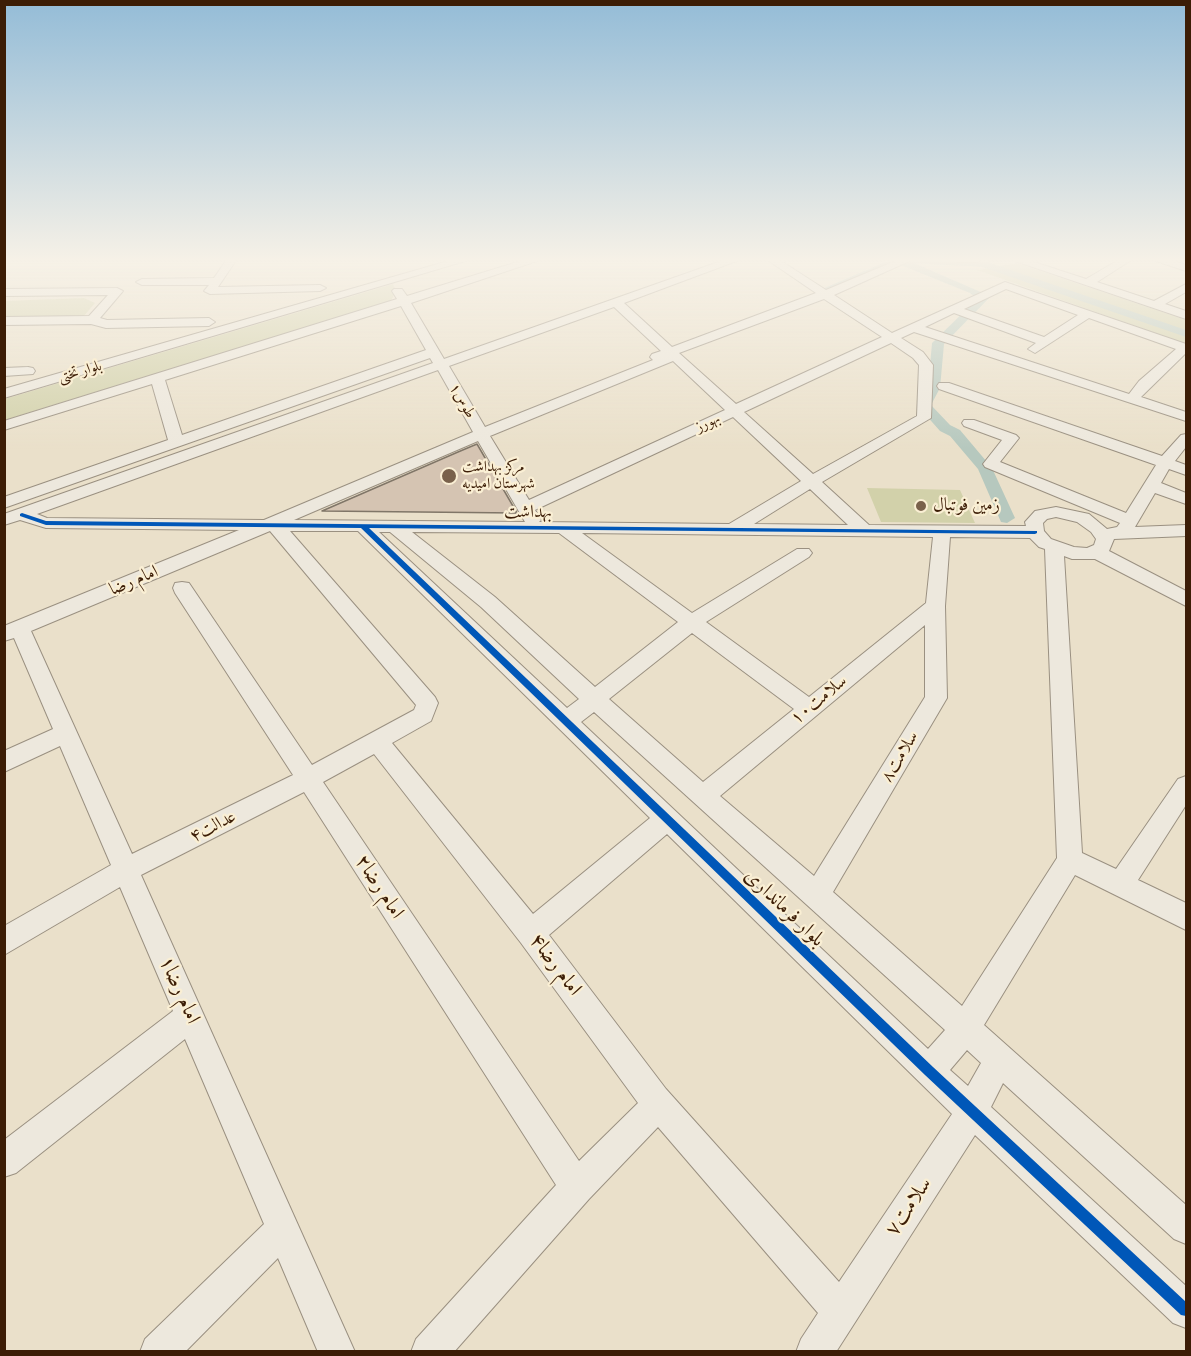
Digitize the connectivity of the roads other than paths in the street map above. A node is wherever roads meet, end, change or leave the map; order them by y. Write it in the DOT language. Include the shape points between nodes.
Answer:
graph roads {
  1 [pos="100,322"];
  2 [pos="195,322"];
  3 [pos="232,322"];
  4 [pos="243,322"];
  5 [pos="336,322"];
  6 [pos="416,322"];
  7 [pos="531,322"];
  8 [pos="551,322"];
  9 [pos="638,322"];
  10 [pos="753,322"];
  11 [pos="868,322"];
  12 [pos="926,322"];
  13 [pos="990,322"];
  14 [pos="1075,322"];
  15 [pos="1114,322"];
  16 [pos="915,328"];
  17 [pos="892,338"];
  18 [pos="1046,342"];
  19 [pos="1185,348"];
  20 [pos="672,354"];
  21 [pos="437,358"];
  22 [pos="1016,362"];
  23 [pos="28,371"];
  24 [pos="4,372"];
  25 [pos="157,378"];
  26 [pos="4,386"];
  27 [pos="944,386"];
  28 [pos="4,394"];
  29 [pos="1132,399"];
  30 [pos="734,411"];
  31 [pos="1186,417"];
  32 [pos="969,423"];
  33 [pos="4,426"];
  34 [pos="479,430"];
  35 [pos="1186,438"];
  36 [pos="176,442"];
  37 [pos="1165,463"];
  38 [pos="1186,470"];
  39 [pos="811,482"];
  40 [pos="1151,485"];
  41 [pos="1186,499"];
  42 [pos="14,505"];
  43 [pos="525,508"];
  44 [pos="4,520"];
  45 [pos="46,524"];
  46 [pos="214,525"];
  47 [pos="236,525"];
  48 [pos="269,525"];
  49 [pos="363,526"];
  50 [pos="394,526"];
  51 [pos="1127,527"];
  52 [pos="536,528"];
  53 [pos="563,528"];
  54 [pos="733,530"];
  55 [pos="864,531"];
  56 [pos="942,531"];
  57 [pos="4,532"];
  58 [pos="1035,532"];
  59 [pos="1102,533"];
  60 [pos="1184,533"];
  61 [pos="1054,547"];
  62 [pos="1097,552"];
  63 [pos="803,553"];
  64 [pos="182,588"];
  65 [pos="1186,599"];
  66 [pos="935,606"];
  67 [pos="692,622"];
  68 [pos="10,627"];
  69 [pos="594,698"];
  70 [pos="809,708"];
  71 [pos="565,722"];
  72 [pos="66,733"];
  73 [pos="377,741"];
  74 [pos="4,762"];
  75 [pos="308,779"];
  76 [pos="1186,786"];
  77 [pos="703,796"];
  78 [pos="667,819"];
  79 [pos="1070,860"];
  80 [pos="126,870"];
  81 [pos="1120,885"];
  82 [pos="817,895"];
  83 [pos="1186,917"];
  84 [pos="531,933"];
  85 [pos="4,942"];
  86 [pos="190,1016"];
  87 [pos="964,1030"];
  88 [pos="999,1060"];
  89 [pos="929,1071"];
  90 [pos="655,1100"];
  91 [pos="973,1110"];
  92 [pos="4,1161"];
  93 [pos="577,1186"];
  94 [pos="1186,1227"];
  95 [pos="284,1228"];
  96 [pos="1186,1310"];
  97 [pos="840,1311"];
  98 [pos="158,1352"];
  99 [pos="338,1352"];
  100 [pos="429,1352"];
  101 [pos="814,1352"];
  1 -- 2 [label="street"];
  3 -- 26 [label="street, بلوار تختی"];
  4 -- 28 [label="street, بلوار تختی"];
  5 -- 25 [label="street"];
  6 -- 21 [label="street, طوس۱"];
  7 -- 21 [label="street"];
  8 -- 21 [label="street"];
  9 -- 20 [label="street"];
  10 -- 20 [label="street"];
  11 -- 17 [label="street"];
  12 -- 16 [label="street, بهورز"];
  13 -- 18 [label="street"];
  14 -- 18 [label="street"];
  15 -- 19 [label="street, بهورز"];
  16 -- 17 [label="street, بهورز"];
  16 -- 22 [label="street"];
  17 -- 30 [label="street, بهورز"];
  17 -- 39 [label="street" via="926,365 924,418"];
  18 -- 22 [label="street"];
  19 -- 29 [label="street"];
  20 -- 30 [label="street"];
  20 -- 34 [label="street"];
  21 -- 34 [label="street, طوس۱"];
  21 -- 36 [label="street"];
  21 -- 42 [label="street"];
  22 -- 29 [label="street"];
  23 -- 24 [label="street"];
  25 -- 33 [label="street"];
  25 -- 36 [label="street"];
  27 -- 37 [label="street"];
  29 -- 31 [label="street"];
  30 -- 39 [label="street"];
  30 -- 43 [label="street, بهورز"];
  32 -- 51 [label="street" via="1011,438 991,464"];
  34 -- 43 [label="street, طوس۱"];
  34 -- 47 [label="street"];
  34 -- 48 [label="street, امام رضا"];
  35 -- 37 [label="street"];
  36 -- 42 [label="street"];
  37 -- 38 [label="street"];
  37 -- 40 [label="street"];
  39 -- 54 [label="street"];
  39 -- 55 [label="street"];
  40 -- 41 [label="street"];
  40 -- 51 [label="street"];
  42 -- 44 [label="street"];
  42 -- 45 [label="street, بهداشت"];
  43 -- 52 [label="street, طوس۱"];
  45 -- 46 [label="street, بهداشت"];
  45 -- 57 [label="street"];
  46 -- 47 [label="street, بهداشت"];
  46 -- 68 [label="street, امام رضا" via="200,541 163,554"];
  47 -- 48 [label="street, بهداشت"];
  48 -- 49 [label="street, بهداشت"];
  48 -- 68 [label="street, امام رضا" via="114,590"];
  48 -- 73 [label="street, عدالت۴" via="427,703 423,715"];
  49 -- 50 [label="street, بهداشت"];
  49 -- 71 [label="street, بلوار فرمانداری"];
  50 -- 52 [label="street, بهداشت"];
  50 -- 69 [label="street, بلوار فرمانداری" via="488,602"];
  51 -- 59 [label="street"];
  51 -- 60 [label="street"];
  52 -- 53 [label="street, بهداشت"];
  53 -- 54 [label="street, بهداشت"];
  53 -- 67 [label="street"];
  54 -- 55 [label="street, بهداشت"];
  55 -- 56 [label="street, بهداشت"];
  56 -- 58 [label="street, بهداشت"];
  56 -- 66 [label="street, سلامت۸"];
  58 -- 59 [label="street" via="1036,518 1056,512 1083,518"];
  58 -- 61 [label="street"];
  59 -- 62 [label="street" via="1104,544"];
  61 -- 62 [label="street" via="1072,553"];
  61 -- 79 [label="street"];
  62 -- 65 [label="street"];
  63 -- 67 [label="street"];
  64 -- 75 [label="street, امام رضا۲"];
  66 -- 70 [label="street, سلامت۱۰"];
  66 -- 82 [label="street, سلامت۸" via="936,698"];
  67 -- 69 [label="street"];
  67 -- 70 [label="street"];
  68 -- 72 [label="street, امام رضا۱"];
  69 -- 71 [label="street"];
  69 -- 77 [label="street, بلوار فرمانداری"];
  70 -- 77 [label="street, سلامت۱۰"];
  71 -- 78 [label="street, بلوار فرمانداری"];
  72 -- 74 [label="street"];
  72 -- 80 [label="street, امام رضا۱"];
  73 -- 75 [label="street, عدالت۴"];
  73 -- 84 [label="street, امام رضا۴"];
  75 -- 80 [label="street, عدالت۴"];
  75 -- 93 [label="street, امام رضا۲"];
  76 -- 81 [label="street"];
  77 -- 82 [label="street, بلوار فرمانداری"];
  78 -- 84 [label="street"];
  78 -- 89 [label="street, بلوار فرمانداری"];
  79 -- 81 [label="street"];
  79 -- 87 [label="street"];
  80 -- 85 [label="street, عدالت۴"];
  80 -- 86 [label="street, امام رضا۱"];
  81 -- 83 [label="street"];
  82 -- 87 [label="street, بلوار فرمانداری"];
  84 -- 90 [label="street, امام رضا۴"];
  86 -- 92 [label="street"];
  86 -- 95 [label="street, امام رضا۱"];
  87 -- 88 [label="street, بلوار فرمانداری"];
  87 -- 89 [label="street"];
  88 -- 91 [label="street, سلامت۷"];
  88 -- 94 [label="street, بلوار فرمانداری"];
  89 -- 91 [label="street, بلوار فرمانداری"];
  90 -- 93 [label="street" via="653,1110"];
  90 -- 97 [label="street, امام رضا۴"];
  91 -- 96 [label="street, بلوار فرمانداری"];
  91 -- 97 [label="street, سلامت۷"];
  93 -- 100 [label="street"];
  95 -- 98 [label="street"];
  95 -- 99 [label="street, امام رضا۱"];
  97 -- 101 [label="street, سلامت۷"];
}
